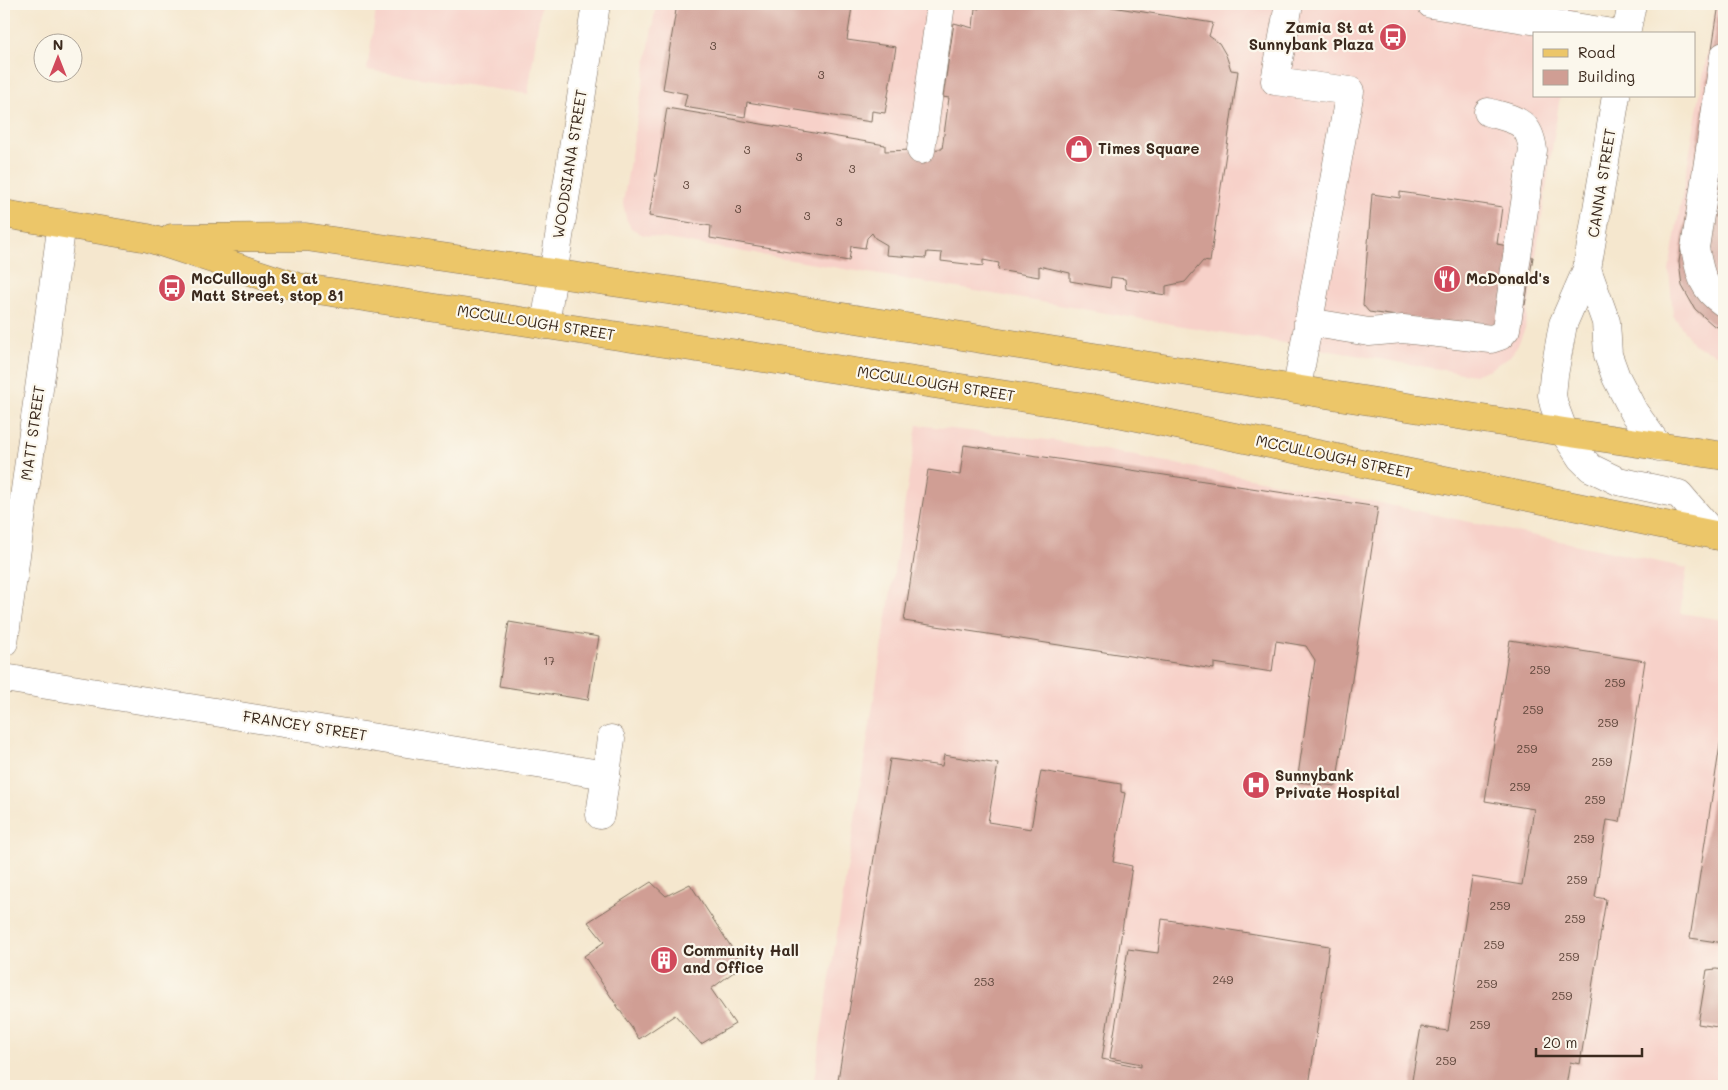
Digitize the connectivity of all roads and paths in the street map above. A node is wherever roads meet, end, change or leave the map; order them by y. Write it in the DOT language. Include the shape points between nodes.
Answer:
graph roads {
  1 [pos="596,4"];
  2 [pos="941,4"];
  3 [pos="1289,4"];
  4 [pos="1431,4"];
  5 [pos="1632,4"];
  6 [pos="1606,32"];
  7 [pos="1626,32"];
  8 [pos="1724,56"];
  9 [pos="1616,98"];
  10 [pos="1488,112"];
  11 [pos="920,150"];
  12 [pos="4,214"];
  13 [pos="62,223"];
  14 [pos="148,238"];
  15 [pos="1587,269"];
  16 [pos="553,275"];
  17 [pos="1724,303"];
  18 [pos="1308,322"];
  19 [pos="545,325"];
  20 [pos="1297,388"];
  21 [pos="1564,432"];
  22 [pos="1659,447"];
  23 [pos="1724,456"];
  24 [pos="1719,536"];
  25 [pos="4,642"];
  26 [pos="4,678"];
  27 [pos="611,739"];
  28 [pos="606,775"];
  29 [pos="600,815"];
  1 -- 16 [label="street, WOODSIANA STREET"];
  2 -- 11 [label="street"];
  3 -- 18 [label="street" via="1275,81 1350,91"];
  4 -- 6 [label="street"];
  5 -- 7 [label="street"];
  8 -- 17 [label="street" via="1696,248 1700,273 1710,293"];
  9 -- 15 [label="street, CANNA STREET"];
  10 -- 18 [label="street" via="1519,122 1531,134 1533,150 1506,329 1491,339 1403,329 1369,332"];
  12 -- 13 [label="main road, MCCULLOUGH STREET"];
  13 -- 14 [label="main road, MCCULLOUGH STREET"];
  13 -- 25 [label="street, MATT STREET"];
  14 -- 16 [label="main road, MCCULLOUGH STREET" via="306,237"];
  14 -- 19 [label="main road, MCCULLOUGH STREET" via="298,287"];
  15 -- 21 [label="street, CANNA STREET" via="1563,324 1554,375 1552,395"];
  15 -- 22 [label="street, CANNA STREET" via="1606,322 1608,355 1616,377 1634,412"];
  16 -- 19 [label="street, WOODSIANA STREET"];
  16 -- 20 [label="main road, MCCULLOUGH STREET" via="730,299"];
  18 -- 20 [label="street"];
  19 -- 24 [label="main road, MCCULLOUGH STREET" via="1098,410"];
  20 -- 21 [label="main road, MCCULLOUGH STREET"];
  21 -- 22 [label="main road, MCCULLOUGH STREET"];
  21 -- 24 [label="street, CANNA STREET" via="1581,458 1600,474 1679,494"];
  22 -- 23 [label="main road, MCCULLOUGH STREET"];
  26 -- 28 [label="street, FRANCEY STREET"];
  27 -- 28 [label="street"];
  28 -- 29 [label="street"];
}
